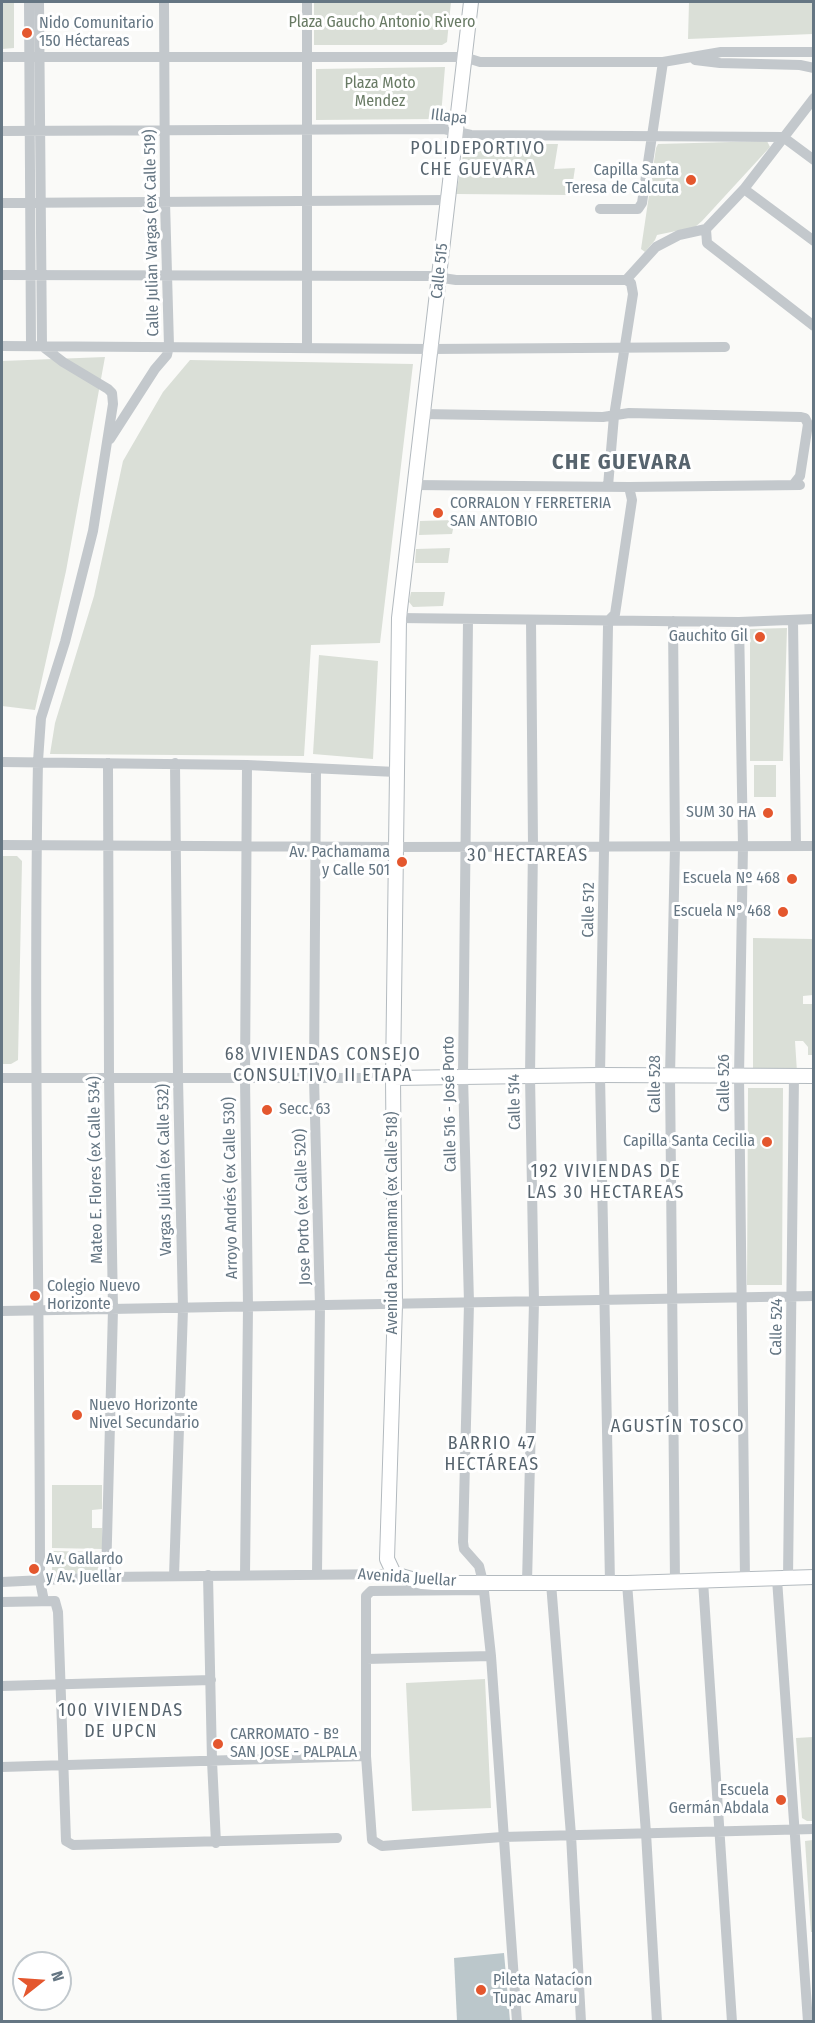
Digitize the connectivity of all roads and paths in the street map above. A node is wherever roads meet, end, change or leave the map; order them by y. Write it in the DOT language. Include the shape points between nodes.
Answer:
graph roads {
  1 [pos="29,2"];
  2 [pos="39,2"];
  3 [pos="165,2"];
  4 [pos="307,2"];
  5 [pos="471,2"];
  6 [pos="813,52"];
  7 [pos="165,56"];
  8 [pos="2,57"];
  9 [pos="34,57"];
  10 [pos="307,57"];
  11 [pos="465,57"];
  12 [pos="683,59"];
  13 [pos="663,62"];
  14 [pos="813,68"];
  15 [pos="813,98"];
  16 [pos="166,130"];
  17 [pos="308,130"];
  18 [pos="2,131"];
  19 [pos="35,131"];
  20 [pos="456,131"];
  21 [pos="783,137"];
  22 [pos="653,138"];
  23 [pos="813,160"];
  24 [pos="744,189"];
  25 [pos="448,200"];
  26 [pos="306,201"];
  27 [pos="165,202"];
  28 [pos="2,203"];
  29 [pos="35,203"];
  30 [pos="600,209"];
  31 [pos="706,229"];
  32 [pos="813,241"];
  33 [pos="168,274"];
  34 [pos="2,275"];
  35 [pos="35,275"];
  36 [pos="307,276"];
  37 [pos="440,278"];
  38 [pos="628,281"];
  39 [pos="813,326"];
  40 [pos="2,346"];
  41 [pos="36,346"];
  42 [pos="169,346"];
  43 [pos="307,346"];
  44 [pos="625,347"];
  45 [pos="724,347"];
  46 [pos="431,349"];
  47 [pos="422,414"];
  48 [pos="614,416"];
  49 [pos="107,444"];
  50 [pos="413,485"];
  51 [pos="608,486"];
  52 [pos="629,487"];
  53 [pos="399,618"];
  54 [pos="813,619"];
  55 [pos="468,620"];
  56 [pos="531,620"];
  57 [pos="609,620"];
  58 [pos="793,620"];
  59 [pos="673,621"];
  60 [pos="739,622"];
  61 [pos="38,761"];
  62 [pos="2,762"];
  63 [pos="108,763"];
  64 [pos="175,763"];
  65 [pos="247,765"];
  66 [pos="316,769"];
  67 [pos="396,772"];
  68 [pos="2,845"];
  69 [pos="108,845"];
  70 [pos="176,845"];
  71 [pos="37,846"];
  72 [pos="316,846"];
  73 [pos="465,846"];
  74 [pos="533,846"];
  75 [pos="605,846"];
  76 [pos="675,846"];
  77 [pos="743,846"];
  78 [pos="796,846"];
  79 [pos="813,846"];
  80 [pos="245,847"];
  81 [pos="395,847"];
  82 [pos="600,1075"];
  83 [pos="464,1076"];
  84 [pos="530,1076"];
  85 [pos="670,1076"];
  86 [pos="739,1076"];
  87 [pos="794,1076"];
  88 [pos="813,1076"];
  89 [pos="2,1078"];
  90 [pos="36,1078"];
  91 [pos="109,1078"];
  92 [pos="178,1078"];
  93 [pos="245,1078"];
  94 [pos="314,1078"];
  95 [pos="393,1078"];
  96 [pos="813,1296"];
  97 [pos="793,1297"];
  98 [pos="742,1299"];
  99 [pos="673,1300"];
  100 [pos="604,1301"];
  101 [pos="534,1302"];
  102 [pos="469,1303"];
  103 [pos="395,1305"];
  104 [pos="321,1306"];
  105 [pos="248,1307"];
  106 [pos="113,1309"];
  107 [pos="183,1309"];
  108 [pos="40,1310"];
  109 [pos="2,1311"];
  110 [pos="317,1573"];
  111 [pos="394,1574"];
  112 [pos="208,1575"];
  113 [pos="245,1575"];
  114 [pos="174,1576"];
  115 [pos="106,1577"];
  116 [pos="813,1577"];
  117 [pos="782,1578"];
  118 [pos="745,1580"];
  119 [pos="40,1581"];
  120 [pos="703,1581"];
  121 [pos="2,1582"];
  122 [pos="527,1582"];
  123 [pos="675,1582"];
  124 [pos="551,1583"];
  125 [pos="610,1583"];
  126 [pos="627,1584"];
  127 [pos="484,1586"];
  128 [pos="49,1601"];
  129 [pos="2,1602"];
  130 [pos="491,1656"];
  131 [pos="366,1659"];
  132 [pos="211,1680"];
  133 [pos="59,1685"];
  134 [pos="2,1686"];
  135 [pos="366,1756"];
  136 [pos="212,1761"];
  137 [pos="63,1765"];
  138 [pos="2,1767"];
  139 [pos="795,1829"];
  140 [pos="813,1829"];
  141 [pos="719,1832"];
  142 [pos="646,1833"];
  143 [pos="571,1835"];
  144 [pos="502,1837"];
  145 [pos="338,1838"];
  146 [pos="216,1843"];
  147 [pos="516,2022"];
  148 [pos="581,2022"];
  149 [pos="657,2022"];
  150 [pos="732,2022"];
  151 [pos="808,2022"];
  1 -- 9 [label="street"];
  2 -- 9 [label="street"];
  3 -- 7 [label="street, Calle Julian Vargas (ex Calle 519)"];
  4 -- 10 [label="street"];
  5 -- 11 [label="street, Calle 515"];
  6 -- 12 [label="street" via="721,52"];
  7 -- 9 [label="street"];
  7 -- 10 [label="street"];
  7 -- 16 [label="street, Calle Julian Vargas (ex Calle 519)"];
  8 -- 9 [label="street"];
  9 -- 19 [label="street"];
  10 -- 11 [label="street"];
  10 -- 17 [label="street"];
  11 -- 13 [label="street" via="480,62"];
  11 -- 20 [label="street, Calle 515"];
  12 -- 13 [label="street"];
  12 -- 14 [label="street"];
  13 -- 22 [label="street"];
  15 -- 21 [label="street"];
  16 -- 17 [label="street, Illapa"];
  16 -- 19 [label="street, Illapa"];
  16 -- 27 [label="street, Calle Julian Vargas (ex Calle 519)"];
  17 -- 20 [label="street, Illapa"];
  17 -- 26 [label="street"];
  18 -- 19 [label="street, Illapa"];
  19 -- 29 [label="street"];
  20 -- 22 [label="street, Illapa" via="471,135"];
  20 -- 25 [label="street, Calle 515"];
  21 -- 22 [label="street, Illapa"];
  21 -- 23 [label="street"];
  21 -- 24 [label="street"];
  22 -- 30 [label="street" via="638,209"];
  24 -- 31 [label="street"];
  24 -- 32 [label="street"];
  25 -- 26 [label="street"];
  25 -- 37 [label="street, Calle 515"];
  26 -- 27 [label="street"];
  26 -- 36 [label="street"];
  27 -- 29 [label="street"];
  27 -- 33 [label="street, Calle Julian Vargas (ex Calle 519)"];
  28 -- 29 [label="street"];
  29 -- 35 [label="street"];
  31 -- 38 [label="street" via="679,235 656,247"];
  31 -- 39 [label="street" via="707,243"];
  33 -- 35 [label="street"];
  33 -- 36 [label="street"];
  33 -- 42 [label="street, Calle Julian Vargas (ex Calle 519)"];
  34 -- 35 [label="street"];
  35 -- 41 [label="street"];
  36 -- 37 [label="street"];
  36 -- 43 [label="street"];
  37 -- 38 [label="street"];
  37 -- 46 [label="street, Calle 515"];
  38 -- 44 [label="street" via="633,294"];
  40 -- 41 [label="street"];
  41 -- 42 [label="street"];
  41 -- 49 [label="street" via="112,393"];
  42 -- 43 [label="street"];
  42 -- 49 [label="street, Calle Julian Vargas (ex Calle 519)" via="167,355"];
  43 -- 46 [label="street"];
  44 -- 45 [label="street"];
  44 -- 46 [label="street"];
  44 -- 48 [label="street"];
  46 -- 47 [label="street, Calle 515"];
  47 -- 48 [label="street"];
  47 -- 50 [label="street, Calle 515"];
  48 -- 51 [label="street"];
  48 -- 52 [label="street" via="629,413 806,418 808,423 797,485"];
  49 -- 61 [label="street" via="93,531 65,642 40,718"];
  50 -- 51 [label="street"];
  50 -- 53 [label="street, Calle 515"];
  51 -- 52 [label="street"];
  52 -- 57 [label="street, Calle 512" via="632,500 615,614"];
  53 -- 55 [label="street"];
  53 -- 67 [label="street, Avenida Pachamama (ex Calle 518)"];
  54 -- 58 [label="street"];
  55 -- 56 [label="street"];
  55 -- 73 [label="street, Calle 516 - José Porto"];
  56 -- 57 [label="street"];
  56 -- 74 [label="street, Calle 514"];
  57 -- 59 [label="street"];
  57 -- 75 [label="street, Calle 512"];
  58 -- 60 [label="street"];
  58 -- 78 [label="street"];
  59 -- 60 [label="street"];
  59 -- 76 [label="street, Calle 528"];
  60 -- 77 [label="street, Calle 526"];
  61 -- 62 [label="street"];
  61 -- 63 [label="street"];
  61 -- 71 [label="street"];
  63 -- 64 [label="street"];
  63 -- 69 [label="street, Mateo E. Flores (ex Calle 534)"];
  64 -- 65 [label="street"];
  64 -- 70 [label="street, Vargas Julián (ex Calle 532)"];
  65 -- 66 [label="street"];
  65 -- 80 [label="street, Arroyo Andrés (ex Calle 530)"];
  66 -- 67 [label="street"];
  66 -- 72 [label="street, Jose Porto (ex Calle 520)"];
  67 -- 81 [label="street, Avenida Pachamama (ex Calle 518)"];
  68 -- 71 [label="street"];
  69 -- 70 [label="street"];
  69 -- 71 [label="street"];
  69 -- 91 [label="street, Mateo E. Flores (ex Calle 534)"];
  70 -- 80 [label="street"];
  70 -- 92 [label="street, Vargas Julián (ex Calle 532)"];
  71 -- 90 [label="street"];
  72 -- 80 [label="street"];
  72 -- 81 [label="street"];
  72 -- 94 [label="street, Jose Porto (ex Calle 520)"];
  73 -- 74 [label="street"];
  73 -- 81 [label="street"];
  73 -- 83 [label="street, Calle 516 - José Porto"];
  74 -- 75 [label="street"];
  74 -- 84 [label="street, Calle 514"];
  75 -- 76 [label="street"];
  75 -- 82 [label="street, Calle 512"];
  76 -- 77 [label="street"];
  76 -- 85 [label="street, Calle 528"];
  77 -- 78 [label="street"];
  77 -- 86 [label="street, Calle 526"];
  78 -- 79 [label="street"];
  80 -- 93 [label="street, Arroyo Andrés (ex Calle 530)"];
  81 -- 95 [label="street, Avenida Pachamama (ex Calle 518)"];
  82 -- 84 [label="street"];
  82 -- 85 [label="street"];
  82 -- 100 [label="street, Calle 512"];
  83 -- 84 [label="street"];
  83 -- 95 [label="street"];
  83 -- 102 [label="street, Calle 516 - José Porto"];
  84 -- 101 [label="street, Calle 514"];
  85 -- 86 [label="street"];
  85 -- 99 [label="street, Calle 528"];
  86 -- 87 [label="street"];
  86 -- 98 [label="street, Calle 526"];
  87 -- 88 [label="street"];
  87 -- 97 [label="street, Calle 524"];
  89 -- 90 [label="street"];
  90 -- 91 [label="street"];
  90 -- 108 [label="street"];
  91 -- 92 [label="street"];
  91 -- 106 [label="street, Mateo E. Flores (ex Calle 534)"];
  92 -- 93 [label="street"];
  92 -- 107 [label="street, Vargas Julián (ex Calle 532)"];
  93 -- 94 [label="street"];
  93 -- 105 [label="street, Arroyo Andrés (ex Calle 530)"];
  94 -- 95 [label="street"];
  94 -- 104 [label="street, Jose Porto (ex Calle 520)"];
  95 -- 103 [label="street, Avenida Pachamama (ex Calle 518)"];
  96 -- 97 [label="street"];
  97 -- 98 [label="street"];
  97 -- 117 [label="street, Calle 524"];
  98 -- 99 [label="street"];
  98 -- 118 [label="street, Calle 526"];
  99 -- 100 [label="street"];
  99 -- 123 [label="street, Calle 528"];
  100 -- 101 [label="street"];
  100 -- 125 [label="street, Calle 512"];
  101 -- 102 [label="street"];
  101 -- 122 [label="street, Calle 514"];
  102 -- 103 [label="street"];
  102 -- 127 [label="street, Calle 516 - José Porto" via="463,1542 464,1549 479,1566"];
  103 -- 104 [label="street"];
  103 -- 111 [label="street, Avenida Pachamama (ex Calle 518)" via="387,1546 387,1559"];
  104 -- 105 [label="street"];
  104 -- 110 [label="street, Jose Porto (ex Calle 520)"];
  105 -- 107 [label="street"];
  105 -- 113 [label="street, Arroyo Andrés (ex Calle 530)"];
  106 -- 107 [label="street"];
  106 -- 108 [label="street"];
  106 -- 115 [label="street, Mateo E. Flores (ex Calle 534)"];
  107 -- 114 [label="street, Vargas Julián (ex Calle 532)"];
  108 -- 109 [label="street"];
  108 -- 119 [label="street"];
  110 -- 111 [label="street, Avenida Juellar"];
  110 -- 113 [label="street, Avenida Juellar"];
  111 -- 127 [label="street, Avenida Juellar" via="422,1582"];
  112 -- 113 [label="street, Avenida Juellar"];
  112 -- 114 [label="street, Avenida Juellar"];
  112 -- 132 [label="street"];
  114 -- 115 [label="street, Avenida Juellar"];
  115 -- 119 [label="street, Avenida Juellar"];
  116 -- 117 [label="street, Avenida Juellar"];
  117 -- 118 [label="street, Avenida Juellar"];
  117 -- 139 [label="street, Calle 524"];
  118 -- 120 [label="street, Avenida Juellar"];
  119 -- 121 [label="street, Avenida Juellar"];
  119 -- 128 [label="street"];
  120 -- 123 [label="street, Avenida Juellar"];
  120 -- 141 [label="street"];
  122 -- 124 [label="street, Avenida Juellar"];
  122 -- 127 [label="street, Avenida Juellar"];
  123 -- 126 [label="street, Avenida Juellar"];
  124 -- 125 [label="street, Avenida Juellar"];
  124 -- 143 [label="street"];
  125 -- 126 [label="street, Avenida Juellar"];
  126 -- 142 [label="street"];
  127 -- 130 [label="street"];
  127 -- 131 [label="street" via="371,1591 366,1596"];
  128 -- 129 [label="street"];
  128 -- 133 [label="street" via="58,1612"];
  130 -- 131 [label="street"];
  130 -- 144 [label="street"];
  131 -- 135 [label="street"];
  132 -- 133 [label="street"];
  132 -- 136 [label="street"];
  133 -- 134 [label="street"];
  133 -- 137 [label="street"];
  135 -- 136 [label="street"];
  135 -- 144 [label="street" via="372,1840 382,1846"];
  136 -- 137 [label="street"];
  136 -- 146 [label="street"];
  137 -- 138 [label="street"];
  137 -- 146 [label="street" via="66,1841 73,1845"];
  139 -- 140 [label="street"];
  139 -- 141 [label="street"];
  139 -- 151 [label="street, Calle 524"];
  141 -- 142 [label="street"];
  141 -- 150 [label="street"];
  142 -- 143 [label="street"];
  142 -- 149 [label="street"];
  143 -- 144 [label="street"];
  143 -- 148 [label="street"];
  144 -- 147 [label="street"];
  145 -- 146 [label="street"];
}
